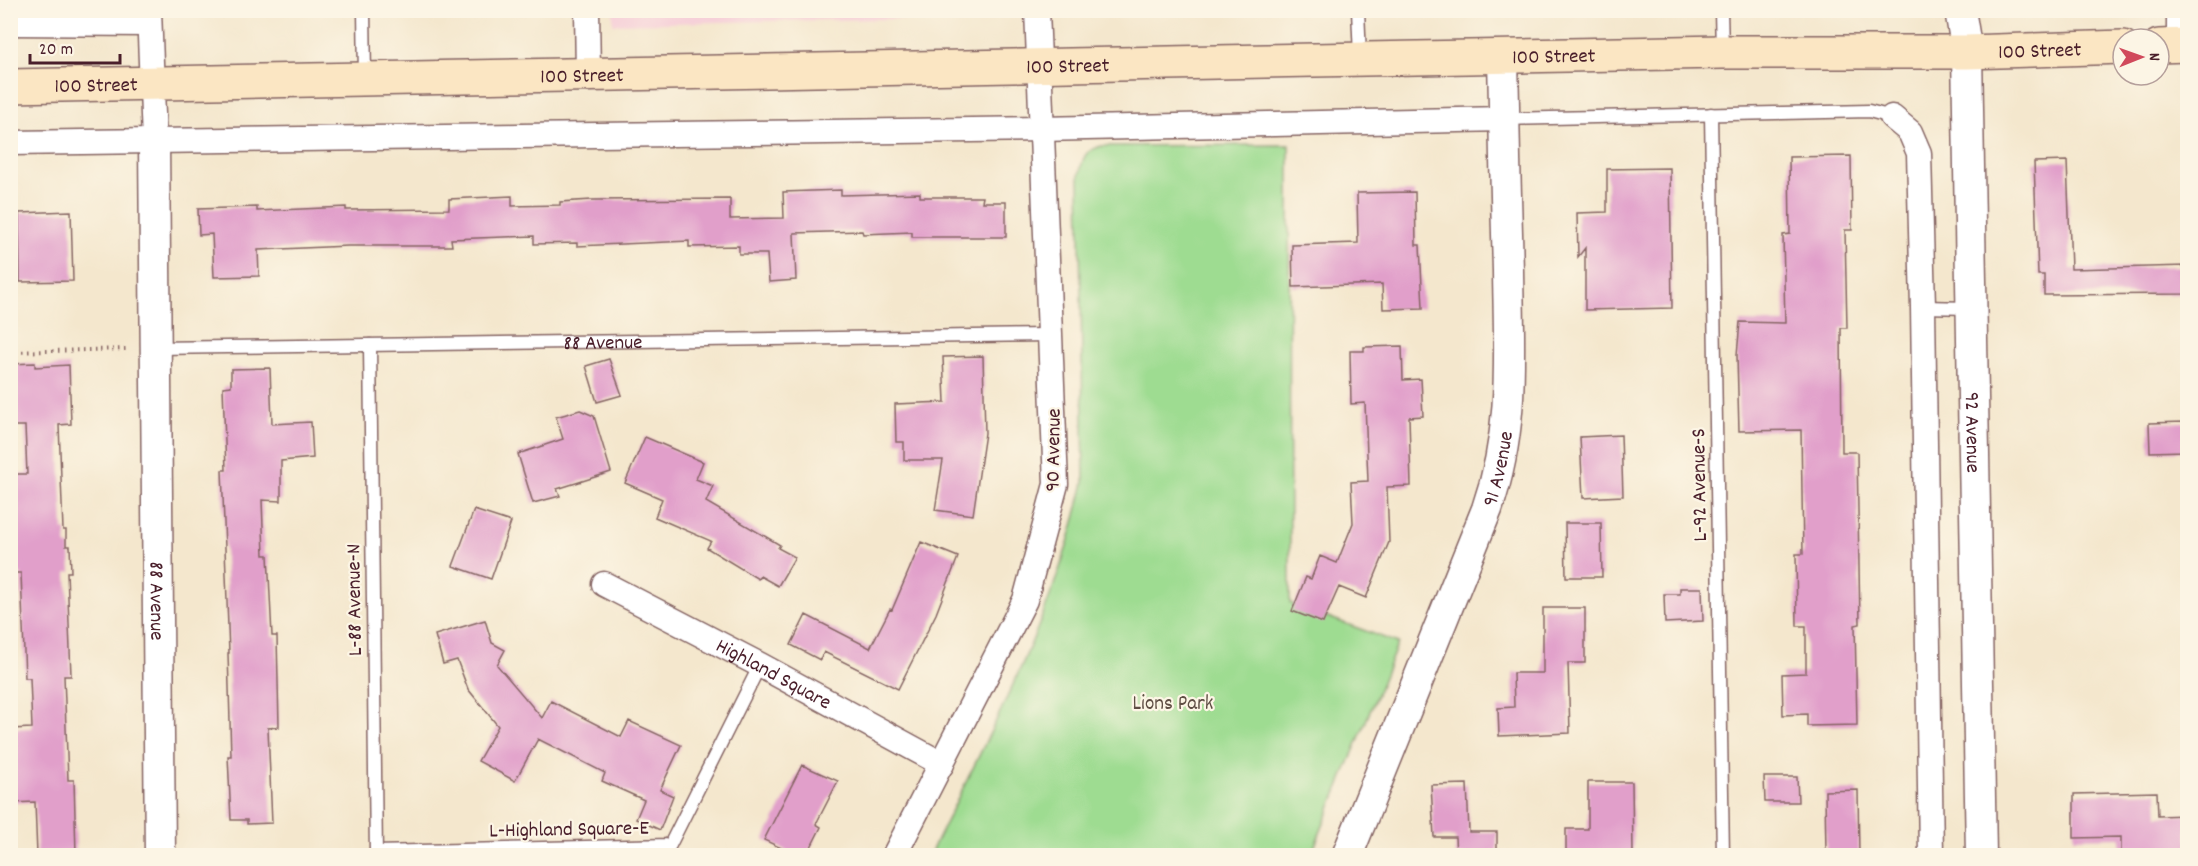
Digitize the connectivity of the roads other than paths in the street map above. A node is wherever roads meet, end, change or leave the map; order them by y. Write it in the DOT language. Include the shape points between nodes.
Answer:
graph roads {
  1 [pos="364,10"];
  2 [pos="587,10"];
  3 [pos="1037,10"];
  4 [pos="1358,10"];
  5 [pos="1721,10"];
  6 [pos="1960,10"];
  7 [pos="2173,10"];
  8 [pos="149,17"];
  9 [pos="10,23"];
  10 [pos="2173,46"];
  11 [pos="2111,47"];
  12 [pos="1966,51"];
  13 [pos="1722,52"];
  14 [pos="1503,56"];
  15 [pos="1360,60"];
  16 [pos="1038,66"];
  17 [pos="588,75"];
  18 [pos="365,79"];
  19 [pos="152,83"];
  20 [pos="10,86"];
  21 [pos="1711,114"];
  22 [pos="1892,117"];
  23 [pos="1504,119"];
  24 [pos="1041,129"];
  25 [pos="154,141"];
  26 [pos="10,143"];
  27 [pos="1923,307"];
  28 [pos="1971,308"];
  29 [pos="1050,335"];
  30 [pos="370,345"];
  31 [pos="156,348"];
  32 [pos="604,584"];
  33 [pos="760,664"];
  34 [pos="942,764"];
  35 [pos="376,854"];
  36 [pos="160,855"];
  37 [pos="894,855"];
  38 [pos="1347,855"];
  39 [pos="1723,855"];
  40 [pos="1931,855"];
  41 [pos="1981,855"];
  1 -- 18 [label="lane"];
  2 -- 17 [label="street"];
  3 -- 16 [label="street, 90 Avenue"];
  4 -- 15 [label="lane"];
  5 -- 13 [label="lane"];
  6 -- 12 [label="street, 92 Avenue"];
  7 -- 10 [label="lane"];
  8 -- 9 [label="street"];
  8 -- 19 [label="street, 88 Avenue"];
  11 -- 12 [label="main road, 100 Street"];
  12 -- 13 [label="main road, 100 Street"];
  12 -- 28 [label="street, 92 Avenue"];
  13 -- 14 [label="main road, 100 Street"];
  14 -- 15 [label="main road, 100 Street"];
  14 -- 23 [label="street, 91 Avenue"];
  15 -- 16 [label="main road, 100 Street"];
  16 -- 17 [label="main road, 100 Street"];
  16 -- 24 [label="street, 90 Avenue"];
  17 -- 18 [label="main road, 100 Street"];
  18 -- 19 [label="main road, 100 Street"];
  19 -- 20 [label="main road, 100 Street"];
  19 -- 25 [label="street, 88 Avenue"];
  21 -- 22 [label="lane" via="1869,111"];
  21 -- 23 [label="lane"];
  21 -- 39 [label="lane, L-92 Avenue-S"];
  22 -- 27 [label="street" via="1910,132 1919,153"];
  23 -- 24 [label="street"];
  23 -- 38 [label="street, 91 Avenue" via="1510,374 1504,450 1487,509"];
  24 -- 25 [label="street"];
  24 -- 29 [label="street, 90 Avenue"];
  25 -- 26 [label="street"];
  25 -- 31 [label="street, 88 Avenue"];
  27 -- 28 [label="lane"];
  27 -- 40 [label="street"];
  28 -- 41 [label="street, 92 Avenue"];
  29 -- 30 [label="lane, 88 Avenue"];
  29 -- 34 [label="street, 90 Avenue" via="1056,484 1025,600"];
  30 -- 31 [label="lane, 88 Avenue"];
  30 -- 35 [label="lane, L-88 Avenue-N"];
  31 -- 36 [label="street, 88 Avenue"];
  32 -- 33 [label="street, Highland Square"];
  33 -- 34 [label="street, Highland Square"];
  33 -- 35 [label="lane, L-Highland Square-E" via="670,845"];
  34 -- 37 [label="street, 90 Avenue"];
}
